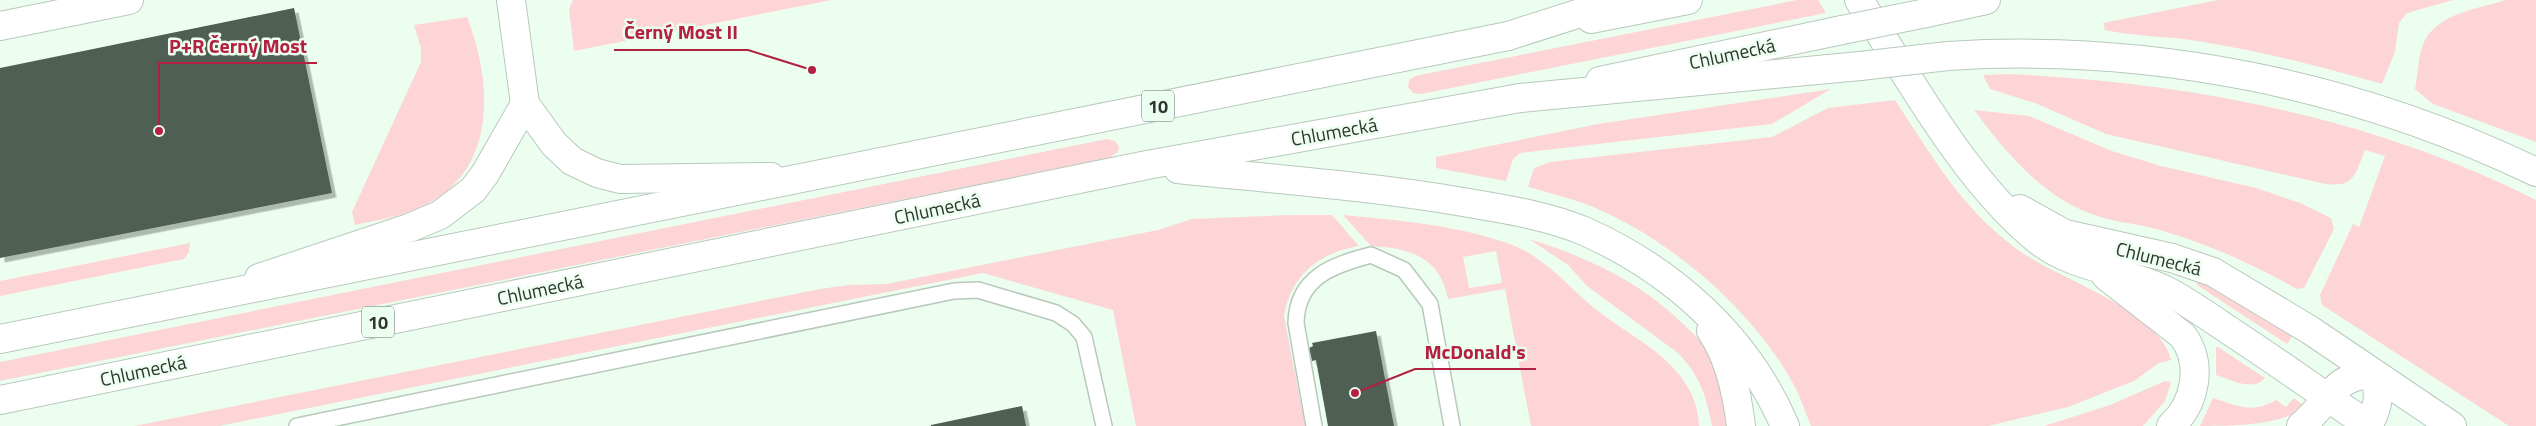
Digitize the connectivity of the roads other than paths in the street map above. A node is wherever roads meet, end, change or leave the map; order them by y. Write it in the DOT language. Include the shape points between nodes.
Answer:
graph roads {
  1 [pos="129,0"];
  2 [pos="511,0"];
  3 [pos="1621,0"];
  4 [pos="1688,0"];
  5 [pos="1859,0"];
  6 [pos="1986,0"];
  7 [pos="0,26"];
  8 [pos="1508,36"];
  9 [pos="1520,98"];
  10 [pos="525,104"];
  11 [pos="1146,165"];
  12 [pos="2536,172"];
  13 [pos="807,177"];
  14 [pos="1987,190"];
  15 [pos="2093,266"];
  16 [pos="1681,289"];
  17 [pos="186,302"];
  18 [pos="0,339"];
  19 [pos="2374,374"];
  20 [pos="2327,397"];
  21 [pos="0,400"];
  22 [pos="297,426"];
  23 [pos="1104,426"];
  24 [pos="1314,426"];
  25 [pos="1452,426"];
  26 [pos="1741,426"];
  27 [pos="1785,426"];
  28 [pos="2171,426"];
  29 [pos="2301,426"];
  30 [pos="2369,426"];
  31 [pos="2452,426"];
  1 -- 7 [label="main road"];
  2 -- 10 [label="main road"];
  3 -- 8 [label="main road"];
  4 -- 8 [label="main road"];
  5 -- 14 [label="main road, Chlumecká" via="1929,109"];
  6 -- 9 [label="main road, Chlumecká, bridge"];
  8 -- 13 [label="main road, 10"];
  9 -- 11 [label="main road, Chlumecká / 10"];
  9 -- 12 [label="main road, bridge" via="1948,56 2003,52 2102,55 2271,80 2369,106 2470,142"];
  10 -- 13 [label="main road" via="554,144 572,161 620,179"];
  10 -- 17 [label="main road" via="485,174 466,196 440,215"];
  11 -- 16 [label="main road" via="1388,191 1510,210 1582,230 1654,269"];
  11 -- 21 [label="main road, Chlumecká / 10"];
  13 -- 17 [label="main road, 10"];
  14 -- 15 [label="main road, Chlumecká" via="2038,241"];
  14 -- 19 [label="main road, Chlumecká" via="2065,234 2172,258 2213,272 2310,330"];
  15 -- 20 [label="main road, Chlumecká" via="2167,292"];
  15 -- 28 [label="main road" via="2175,330 2191,348 2195,366 2191,397"];
  16 -- 26 [label="main road" via="1724,354 1738,401"];
  16 -- 27 [label="main road" via="1747,357"];
  17 -- 18 [label="main road, 10"];
  19 -- 20 [label="main road" via="2350,377"];
  19 -- 30 [label="main road, Chlumecká" via="2379,398"];
  19 -- 31 [label="main road, Chlumecká"];
  20 -- 29 [label="main road"];
  20 -- 30 [label="main road, Chlumecká"];
  22 -- 23 [label="lane" via="954,291 978,290 1056,313 1073,324 1084,337"];
  24 -- 25 [label="lane" via="1296,307 1308,287 1329,269 1371,255 1404,270 1430,304"];
}
